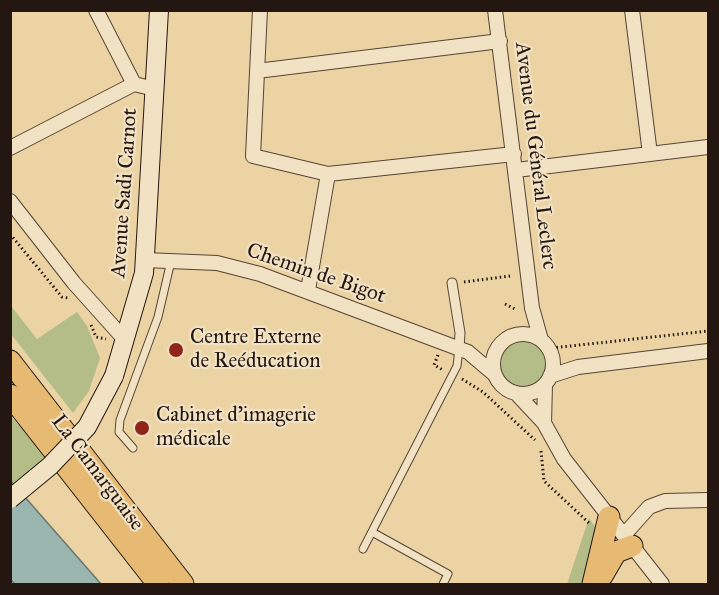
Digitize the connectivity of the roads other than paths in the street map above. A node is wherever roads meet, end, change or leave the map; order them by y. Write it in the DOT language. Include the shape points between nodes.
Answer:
graph roads {
  1 [pos="96,10"];
  2 [pos="159,10"];
  3 [pos="260,10"];
  4 [pos="495,10"];
  5 [pos="632,10"];
  6 [pos="500,41"];
  7 [pos="257,71"];
  8 [pos="134,84"];
  9 [pos="155,89"];
  10 [pos="708,147"];
  11 [pos="10,148"];
  12 [pos="514,154"];
  13 [pos="651,154"];
  14 [pos="516,170"];
  15 [pos="328,174"];
  16 [pos="10,201"];
  17 [pos="145,260"];
  18 [pos="171,261"];
  19 [pos="452,283"];
  20 [pos="308,290"];
  21 [pos="532,308"];
  22 [pos="523,334"];
  23 [pos="541,340"];
  24 [pos="126,341"];
  25 [pos="498,346"];
  26 [pos="463,351"];
  27 [pos="708,351"];
  28 [pos="552,356"];
  29 [pos="10,361"];
  30 [pos="578,367"];
  31 [pos="494,374"];
  32 [pos="548,380"];
  33 [pos="516,393"];
  34 [pos="10,395"];
  35 [pos="544,423"];
  36 [pos="133,448"];
  37 [pos="10,499"];
  38 [pos="708,500"];
  39 [pos="609,517"];
  40 [pos="372,532"];
  41 [pos="620,540"];
  42 [pos="363,549"];
  43 [pos="158,585"];
  44 [pos="183,585"];
  45 [pos="443,585"];
  46 [pos="596,585"];
  47 [pos="662,585"];
  1 -- 8 [label="street"];
  2 -- 9 [label="main road, Avenue Sadi Carnot"];
  3 -- 7 [label="street"];
  4 -- 6 [label="street, Avenue du Général Leclerc"];
  5 -- 13 [label="street"];
  6 -- 7 [label="street"];
  6 -- 12 [label="street, Avenue du Général Leclerc"];
  7 -- 15 [label="street" via="253,156"];
  8 -- 9 [label="street"];
  8 -- 11 [label="street"];
  9 -- 17 [label="main road, Avenue Sadi Carnot"];
  10 -- 13 [label="street"];
  12 -- 14 [label="street, Avenue du Général Leclerc"];
  12 -- 15 [label="street"];
  13 -- 14 [label="street"];
  14 -- 21 [label="street, Avenue du Général Leclerc"];
  15 -- 20 [label="street"];
  16 -- 24 [label="street" via="96,310"];
  17 -- 18 [label="street, Chemin de Bigot"];
  17 -- 24 [label="main road, Avenue Sadi Carnot"];
  18 -- 20 [label="street, Chemin de Bigot" via="217,263"];
  18 -- 36 [label="lane" via="158,317 120,420 119,432"];
  19 -- 26 [label="street"];
  20 -- 26 [label="street, Chemin de Bigot"];
  21 -- 22 [label="street, Avenue du Général Leclerc"];
  21 -- 23 [label="street, Avenue du Général Leclerc"];
  22 -- 23 [label="street"];
  22 -- 25 [label="street" via="513,335"];
  23 -- 28 [label="street"];
  24 -- 37 [label="main road, Avenue Sadi Carnot, bridge" via="114,376 87,427 50,466"];
  25 -- 26 [label="street"];
  25 -- 31 [label="street"];
  26 -- 31 [label="street, Chemin de Bigot"];
  26 -- 40 [label="lane"];
  27 -- 30 [label="street"];
  28 -- 30 [label="street"];
  28 -- 32 [label="street"];
  29 -- 44 [label="highway, La Camarguaise"];
  30 -- 32 [label="street"];
  31 -- 33 [label="street"];
  32 -- 33 [label="street" via="536,391"];
  32 -- 35 [label="street"];
  33 -- 35 [label="street"];
  34 -- 43 [label="highway, La Camarguaise"];
  35 -- 39 [label="street" via="555,447"];
  38 -- 41 [label="street" via="665,501 649,507"];
  39 -- 41 [label="highway"];
  40 -- 42 [label="lane"];
  40 -- 45 [label="lane" via="448,574"];
  41 -- 46 [label="highway"];
  41 -- 47 [label="street"];
}
